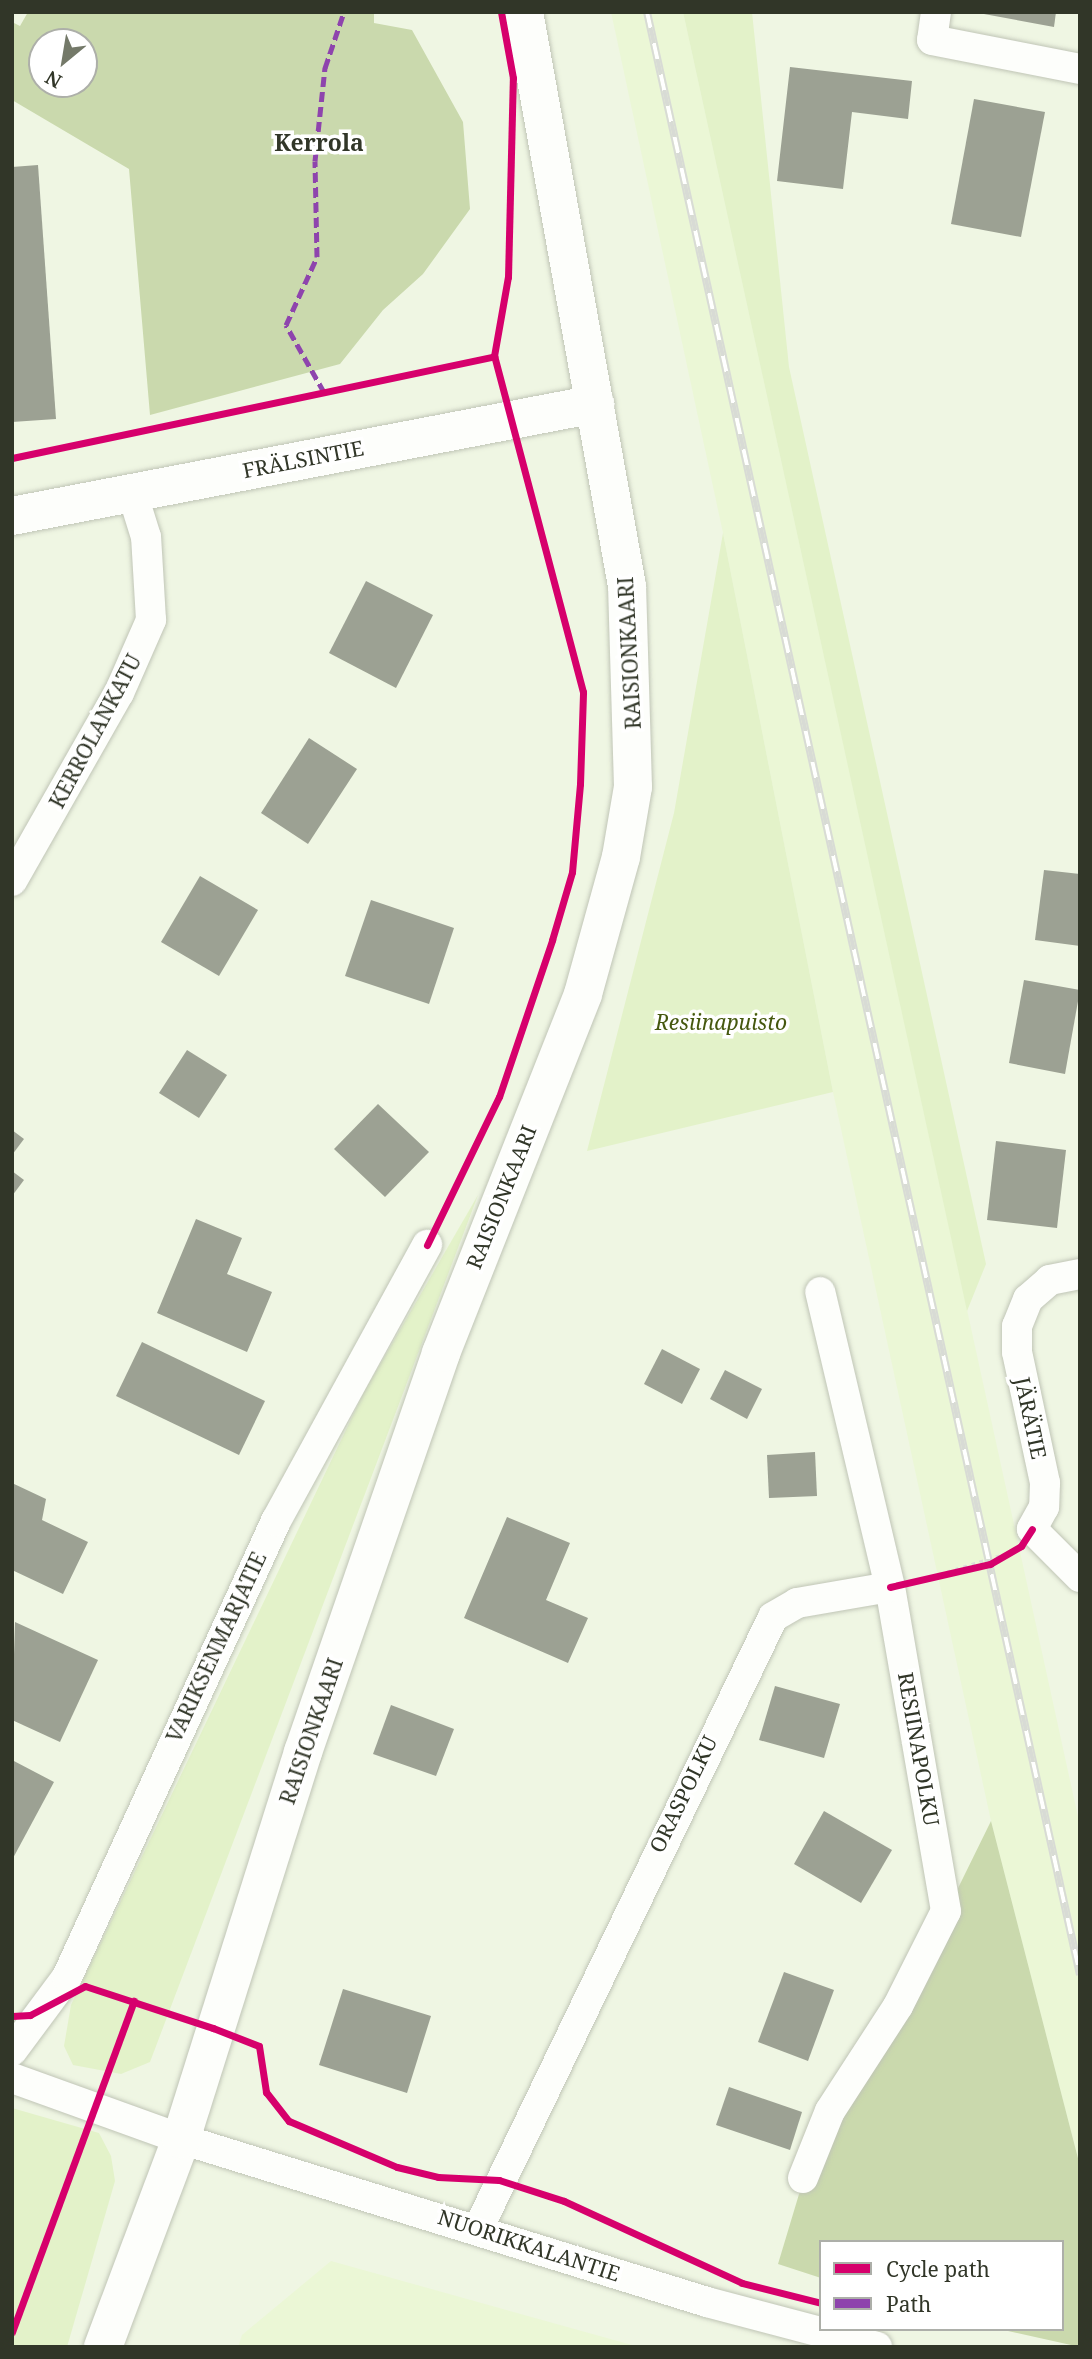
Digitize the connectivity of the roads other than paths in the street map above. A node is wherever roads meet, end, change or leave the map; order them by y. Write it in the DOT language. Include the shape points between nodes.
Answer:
graph roads {
  1 [pos="524,12"];
  2 [pos="936,12"];
  3 [pos="1080,69"];
  4 [pos="595,404"];
  5 [pos="132,492"];
  6 [pos="12,516"];
  7 [pos="12,880"];
  8 [pos="427,1245"];
  9 [pos="1080,1274"];
  10 [pos="820,1292"];
  11 [pos="1080,1577"];
  12 [pos="890,1587"];
  13 [pos="12,2050"];
  14 [pos="12,2078"];
  15 [pos="181,2139"];
  16 [pos="803,2178"];
  17 [pos="478,2229"];
  18 [pos="103,2347"];
  19 [pos="877,2347"];
  1 -- 4 [label="main road, RAISIONKAARI"];
  2 -- 3 [label="street" via="932,40"];
  4 -- 5 [label="main road, FRÄLSINTIE"];
  4 -- 15 [label="main road, RAISIONKAARI" via="627,586 635,689 633,787 618,869 583,994 441,1353 337,1654"];
  5 -- 6 [label="main road, FRÄLSINTIE"];
  5 -- 7 [label="street, KERROLANKATU" via="146,537 151,620 119,693"];
  8 -- 13 [label="street, VARIKSENMARJATIE" via="276,1521 67,1977"];
  9 -- 11 [label="street, JÄRÄTIE" via="1050,1280 1028,1299 1017,1326 1045,1483 1044,1507 1032,1529"];
  10 -- 12 [label="street, RESIINAPOLKU"];
  12 -- 16 [label="street, RESIINAPOLKU" via="946,1911 898,2006 830,2111"];
  12 -- 17 [label="street, ORASPOLKU" via="797,1603 773,1617"];
  14 -- 15 [label="street"];
  15 -- 17 [label="street, NUORIKKALANTIE"];
  15 -- 18 [label="main road, RAISIONKAARI"];
  17 -- 19 [label="street, NUORIKKALANTIE" via="707,2302"];
}
